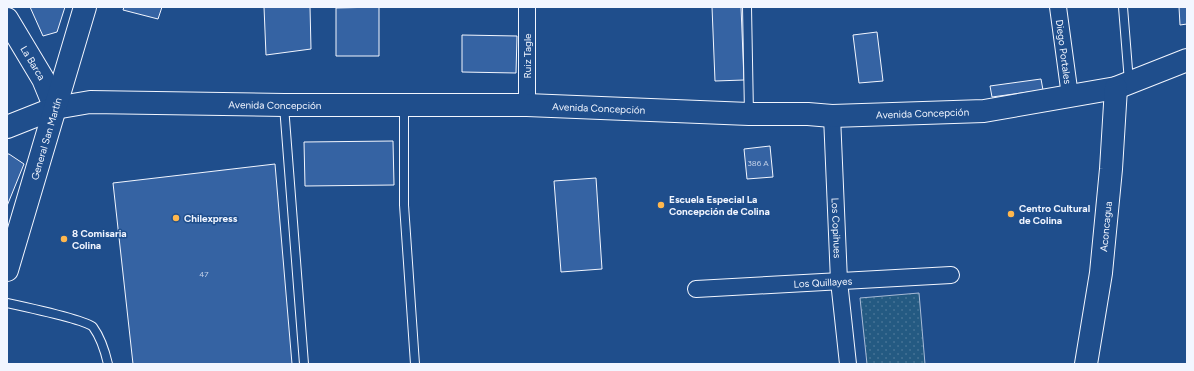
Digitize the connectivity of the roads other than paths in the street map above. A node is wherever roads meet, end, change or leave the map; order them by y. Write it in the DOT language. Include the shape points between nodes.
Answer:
graph roads {
  1 [pos="85,7"];
  2 [pos="528,7"];
  3 [pos="747,7"];
  4 [pos="1058,7"];
  5 [pos="1124,7"];
  6 [pos="7,19"];
  7 [pos="1187,60"];
  8 [pos="1123,86"];
  9 [pos="1070,96"];
  10 [pos="284,105"];
  11 [pos="404,105"];
  12 [pos="527,105"];
  13 [pos="55,108"];
  14 [pos="749,114"];
  15 [pos="832,116"];
  16 [pos="7,127"];
  17 [pos="7,270"];
  18 [pos="951,275"];
  19 [pos="839,281"];
  20 [pos="696,289"];
  21 [pos="7,303"];
  22 [pos="108,364"];
  23 [pos="304,364"];
  24 [pos="415,364"];
  25 [pos="848,364"];
  26 [pos="1086,364"];
  1 -- 13 [label="street, General San Martín"];
  2 -- 12 [label="street, Ruiz Tagle"];
  3 -- 14 [label="lane"];
  4 -- 9 [label="street, Diego Portales"];
  5 -- 8 [label="lane"];
  6 -- 13 [label="street, La Barca" via="43,78"];
  7 -- 8 [label="street, Avenida Concepción"];
  8 -- 9 [label="street, Avenida Concepción"];
  8 -- 26 [label="street, Aconcagua" via="1111,169 1101,273"];
  9 -- 15 [label="street, Avenida Concepción" via="984,111"];
  10 -- 11 [label="street, Avenida Concepción"];
  10 -- 13 [label="street, Avenida Concepción" via="90,102"];
  10 -- 23 [label="lane"];
  11 -- 12 [label="street, Avenida Concepción"];
  11 -- 24 [label="lane" via="404,205"];
  12 -- 14 [label="street, Avenida Concepción"];
  13 -- 16 [label="street, Avenida Concepción"];
  13 -- 17 [label="street, General San Martín"];
  14 -- 15 [label="street, Avenida Concepción"];
  15 -- 19 [label="street, Los Copihues"];
  18 -- 19 [label="street, Los Quillayes"];
  19 -- 20 [label="street, Los Quillayes"];
  19 -- 25 [label="street, Los Copihues"];
  21 -- 22 [label="lane" via="92,326 102,344"];
}
